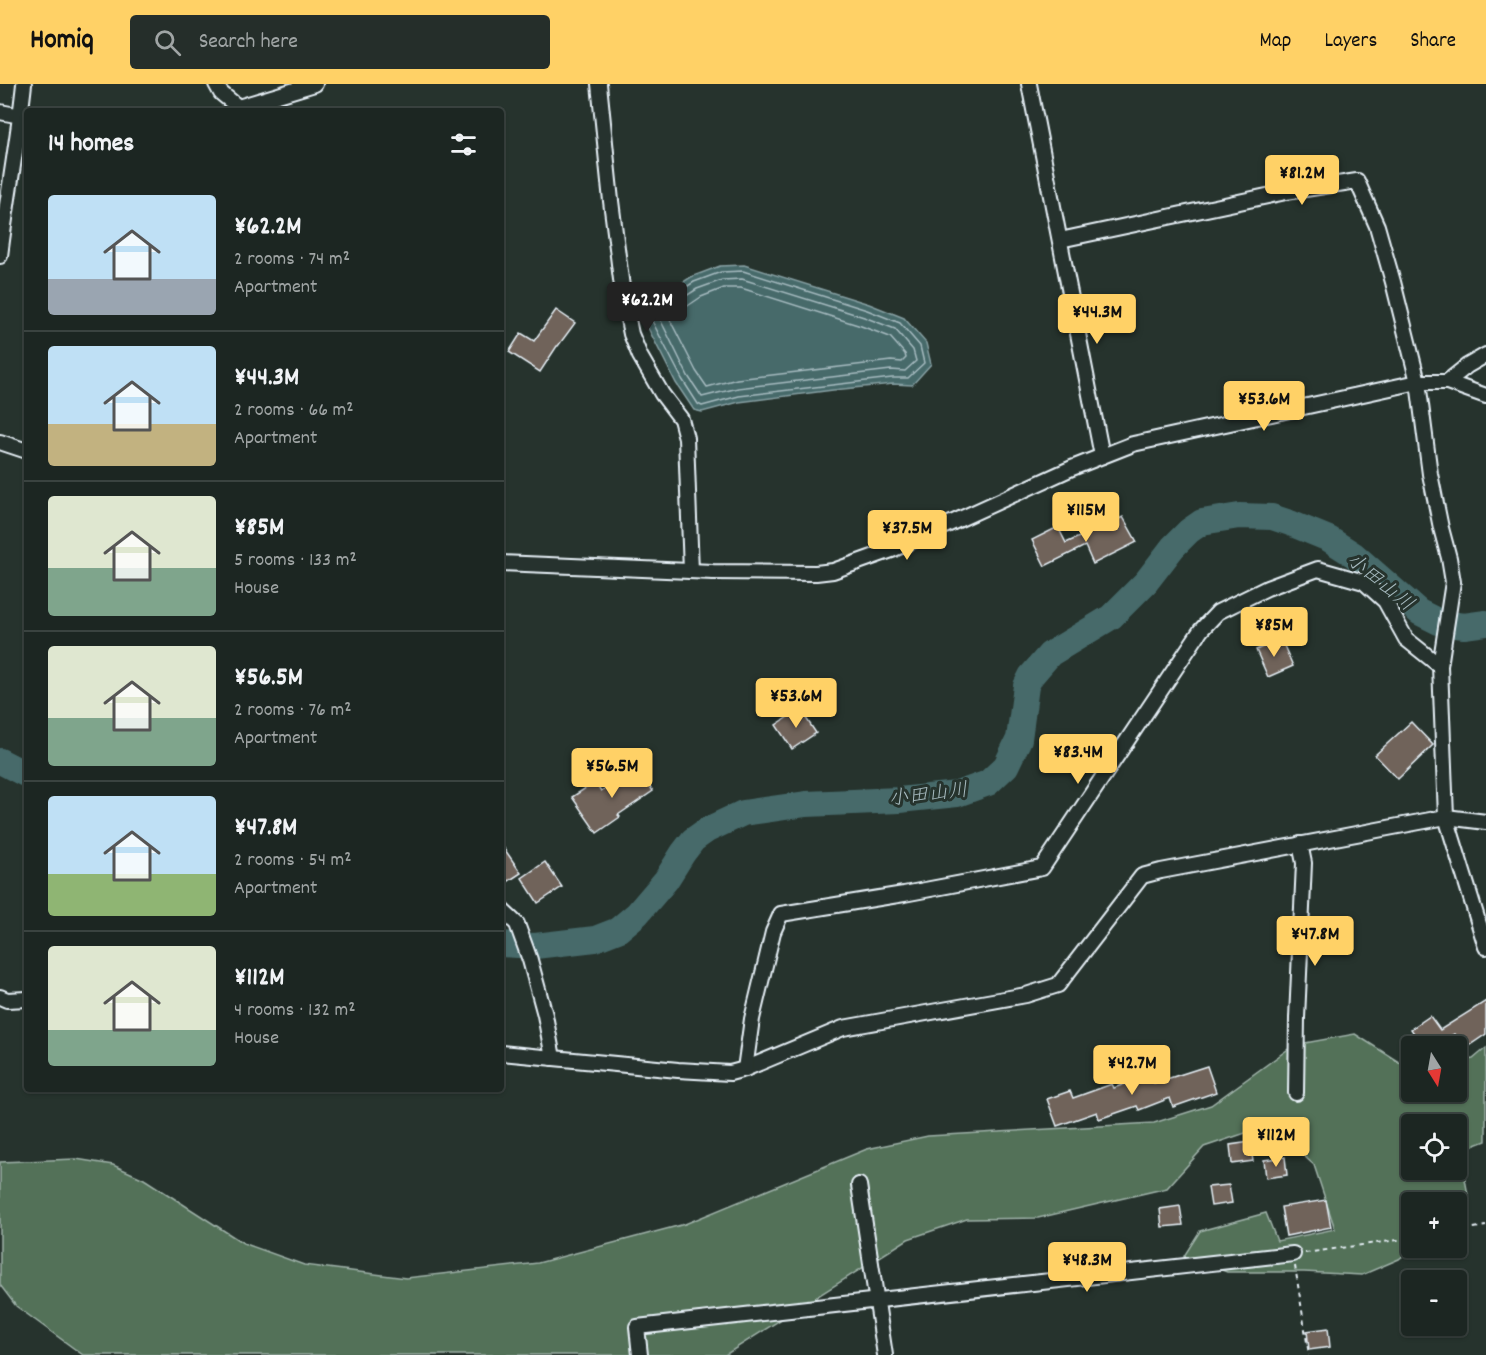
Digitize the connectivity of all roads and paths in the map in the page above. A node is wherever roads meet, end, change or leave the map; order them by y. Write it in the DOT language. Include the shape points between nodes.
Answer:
graph roads {
  1 [pos="24,84"];
  2 [pos="216,84"];
  3 [pos="315,84"];
  4 [pos="599,84"];
  5 [pos="1029,84"];
  6 [pos="0,112"];
  7 [pos="21,116"];
  8 [pos="1060,240"];
  9 [pos="0,256"];
  10 [pos="1486,355"];
  11 [pos="1418,382"];
  12 [pos="1448,382"];
  13 [pos="1486,396"];
  14 [pos="0,442"];
  15 [pos="24,450"];
  16 [pos="1102,456"];
  17 [pos="504,563"];
  18 [pos="691,571"];
  19 [pos="1440,666"];
  20 [pos="1446,817"];
  21 [pos="1486,822"];
  22 [pos="1300,844"];
  23 [pos="504,912"];
  24 [pos="1486,948"];
  25 [pos="0,998"];
  26 [pos="24,999"];
  27 [pos="504,1053"];
  28 [pos="553,1058"];
  29 [pos="745,1069"];
  30 [pos="1296,1093"];
  31 [pos="859,1185"];
  32 [pos="1486,1226"];
  33 [pos="1467,1229"];
  34 [pos="1401,1239"];
  35 [pos="1293,1254"];
  36 [pos="878,1301"];
  37 [pos="640,1355"];
  38 [pos="885,1355"];
  39 [pos="1309,1355"];
  1 -- 7 [label="street"];
  2 -- 3 [label="street" via="238,107"];
  4 -- 18 [label="street" via="631,334 662,394 681,419 686,438"];
  5 -- 8 [label="street"];
  6 -- 7 [label="street"];
  7 -- 9 [label="street"];
  8 -- 11 [label="street" via="1286,192 1358,181 1377,226"];
  8 -- 16 [label="street"];
  10 -- 12 [label="street"];
  11 -- 12 [label="street"];
  11 -- 16 [label="street" via="1133,444"];
  11 -- 19 [label="street" via="1430,474 1453,582"];
  12 -- 13 [label="street"];
  14 -- 15 [label="street"];
  16 -- 18 [label="street" via="892,550 833,571"];
  17 -- 18 [label="street"];
  19 -- 20 [label="street"];
  19 -- 29 [label="street" via="1406,639 1384,601 1364,582 1318,569 1218,612 1201,630 1042,868 782,914 773,932 754,1009"];
  20 -- 21 [label="street"];
  20 -- 22 [label="street"];
  20 -- 24 [label="street"];
  22 -- 29 [label="street" via="1142,876 1058,985 1026,995 843,1028"];
  22 -- 30 [label="street" via="1304,863"];
  23 -- 28 [label="street" via="517,924 530,960"];
  25 -- 26 [label="street"];
  27 -- 28 [label="street"];
  28 -- 29 [label="street" via="730,1073"];
  31 -- 36 [label="street"];
  32 -- 33 [label="path"];
  34 -- 35 [label="path"];
  35 -- 36 [label="street"];
  35 -- 39 [label="path"];
  36 -- 37 [label="street" via="637,1327"];
  36 -- 38 [label="street"];
}
